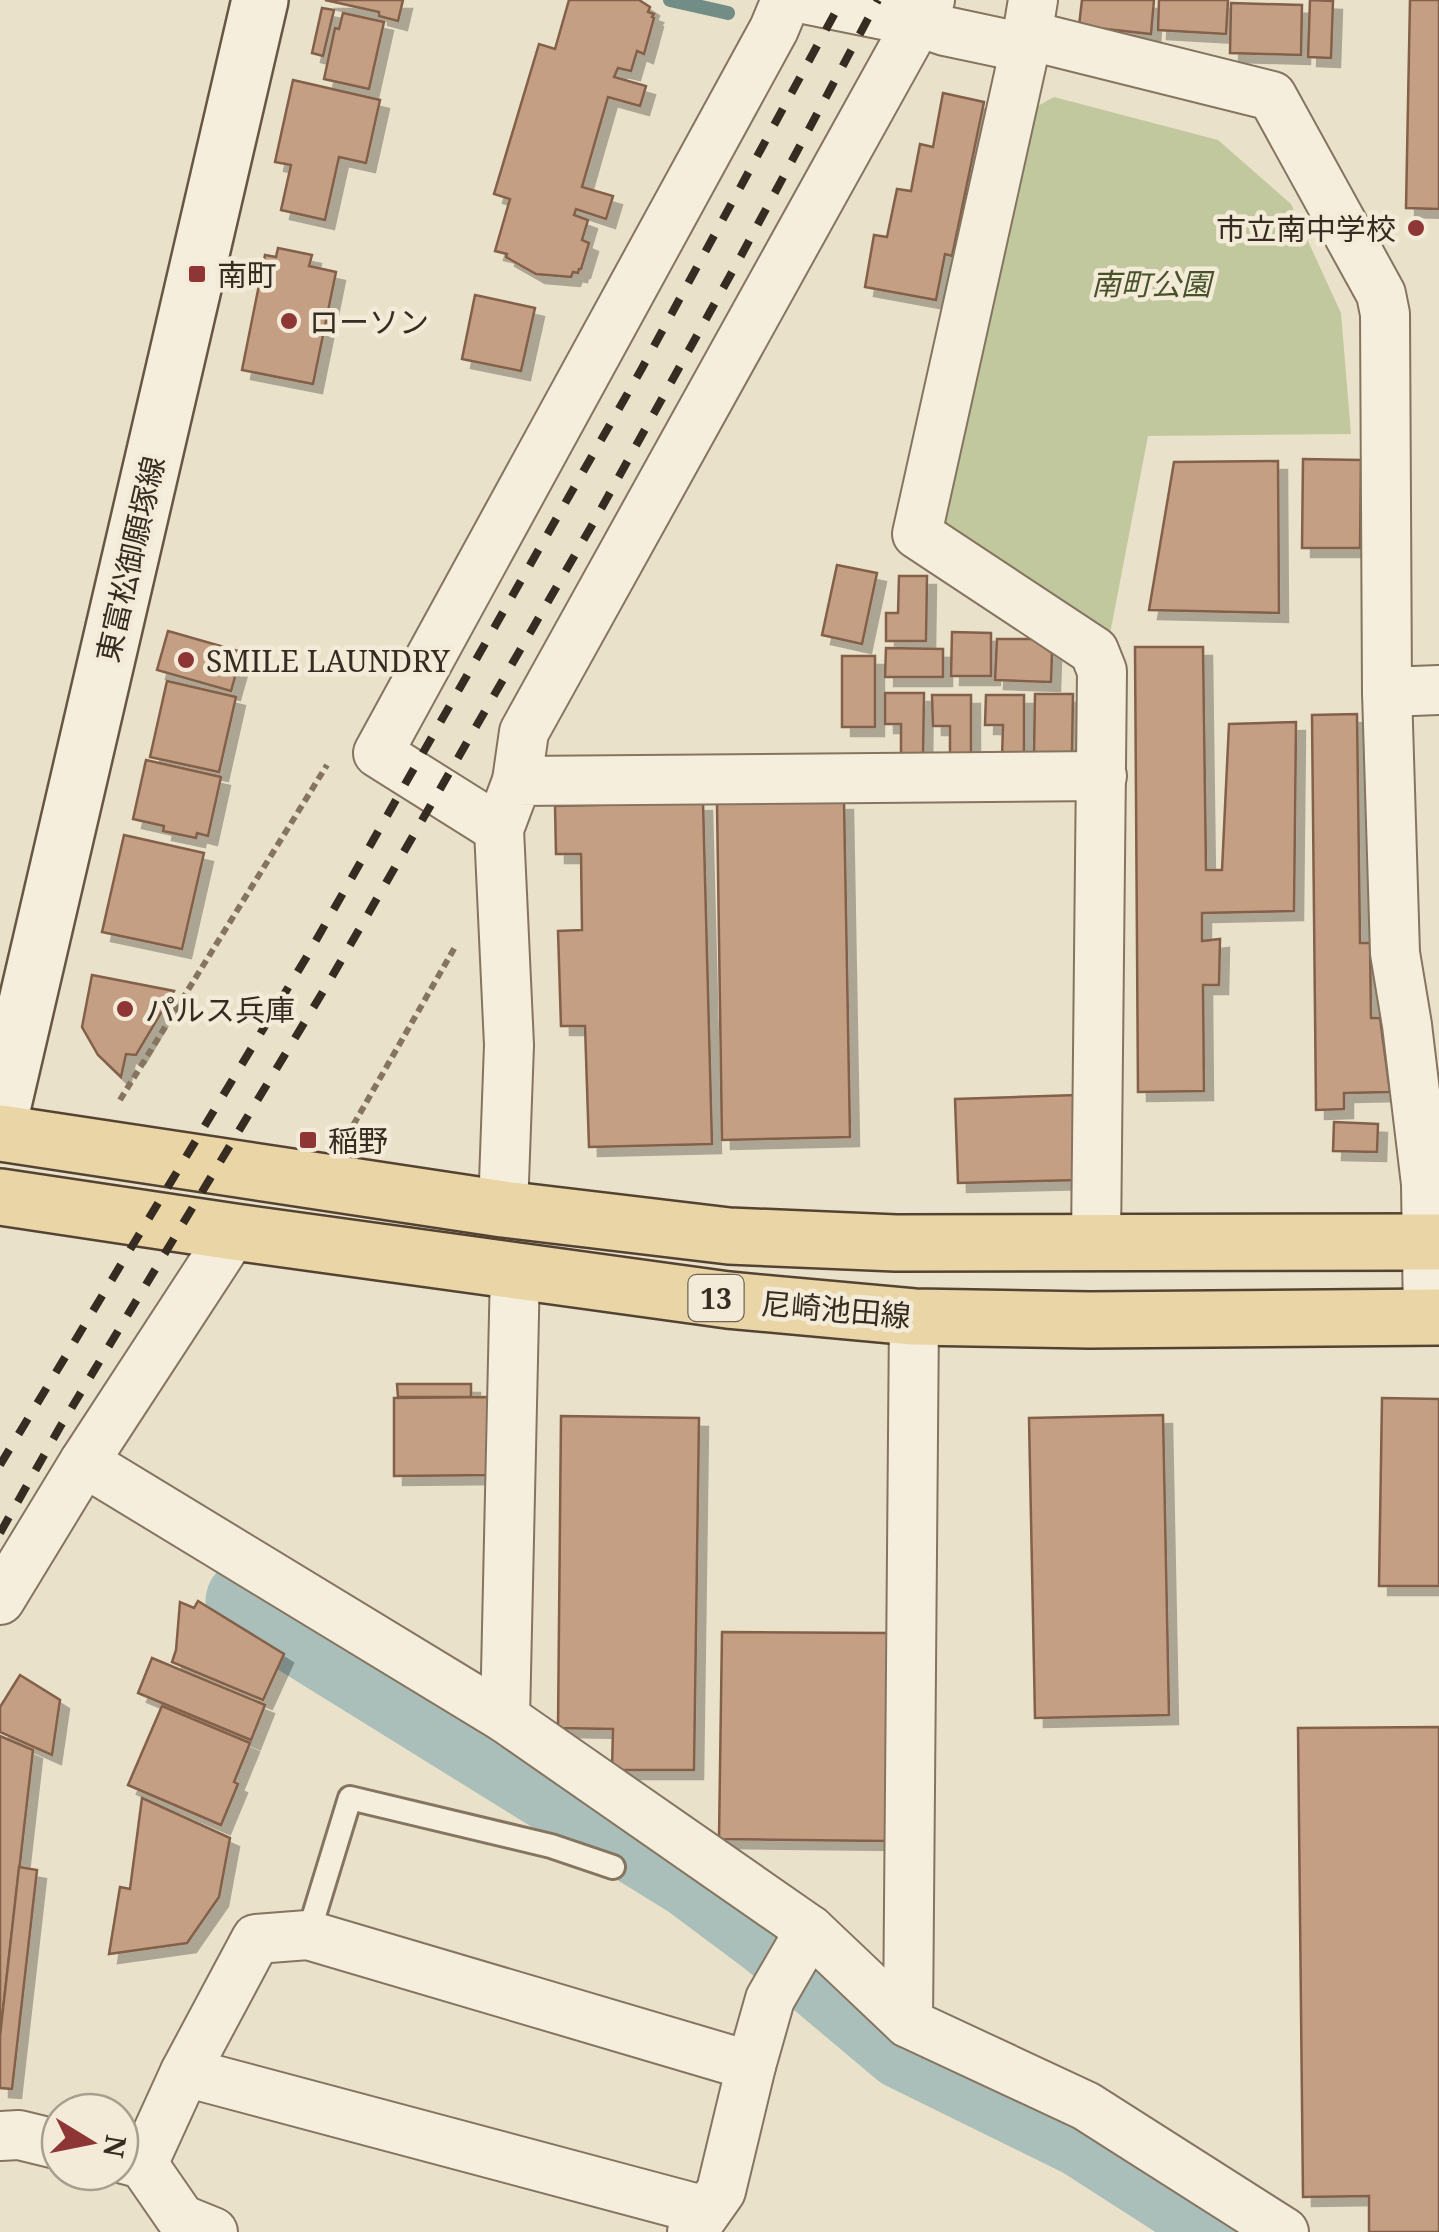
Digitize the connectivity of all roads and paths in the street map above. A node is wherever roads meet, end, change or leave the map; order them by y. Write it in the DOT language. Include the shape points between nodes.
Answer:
graph roads {
  1 [pos="260,0"];
  2 [pos="786,0"];
  3 [pos="809,0"];
  4 [pos="924,11"];
  5 [pos="1028,28"];
  6 [pos="1439,690"];
  7 [pos="1387,692"];
  8 [pos="326,765"];
  9 [pos="1102,776"];
  10 [pos="517,782"];
  11 [pos="498,829"];
  12 [pos="462,936"];
  13 [pos="1423,1025"];
  14 [pos="118,1104"];
  15 [pos="0,1118"];
  16 [pos="0,1134"];
  17 [pos="346,1138"];
  18 [pos="0,1197"];
  19 [pos="503,1209"];
  20 [pos="234,1232"];
  21 [pos="1433,1242"];
  22 [pos="1096,1243"];
  23 [pos="514,1270"];
  24 [pos="914,1317"];
  25 [pos="1434,1317"];
  26 [pos="84,1462"];
  27 [pos="0,1600"];
  28 [pos="505,1718"];
  29 [pos="613,1866"];
  30 [pos="810,1930"];
  31 [pos="308,1935"];
  32 [pos="908,2022"];
  33 [pos="751,2066"];
  34 [pos="185,2072"];
  35 [pos="0,2136"];
  36 [pos="40,2140"];
  37 [pos="140,2148"];
  38 [pos="140,2170"];
  39 [pos="699,2222"];
  40 [pos="1261,2226"];
  41 [pos="213,2232"];
  1 -- 15 [label="main road, 東富松御願塚線"];
  2 -- 11 [label="street" via="378,753"];
  3 -- 4 [label="street"];
  4 -- 5 [label="street" via="944,31"];
  4 -- 10 [label="street" via="524,732"];
  5 -- 7 [label="street" via="1272,96 1381,294"];
  5 -- 9 [label="street" via="917,534 1094,651 1102,671"];
  6 -- 7 [label="street"];
  7 -- 13 [label="street" via="1395,953"];
  8 -- 14 [label="path"];
  9 -- 10 [label="street"];
  9 -- 22 [label="street"];
  10 -- 11 [label="street"];
  11 -- 19 [label="street" via="509,1045"];
  12 -- 17 [label="path"];
  13 -- 21 [label="street"];
  16 -- 19 [label="main road, 13"];
  18 -- 20 [label="main road, 尼崎池田線 / 13"];
  19 -- 22 [label="main road, 13" via="729,1236"];
  20 -- 23 [label="main road, 尼崎池田線 / 13"];
  20 -- 26 [label="street"];
  21 -- 22 [label="main road, 13"];
  21 -- 25 [label="street"];
  23 -- 24 [label="main road, 尼崎池田線 / 13"];
  23 -- 28 [label="street"];
  24 -- 25 [label="main road, 尼崎池田線 / 13"];
  24 -- 32 [label="street"];
  26 -- 27 [label="street"];
  26 -- 28 [label="street"];
  28 -- 30 [label="street"];
  29 -- 31 [label="lane" via="350,1798"];
  30 -- 32 [label="street"];
  30 -- 33 [label="street" via="770,1999"];
  31 -- 33 [label="street"];
  31 -- 34 [label="street" via="256,1939"];
  32 -- 40 [label="street" via="1086,2106"];
  33 -- 39 [label="street" via="721,2191"];
  34 -- 37 [label="street"];
  34 -- 39 [label="street"];
  35 -- 36 [label="street"];
  38 -- 41 [label="street" via="181,2219"];
}
